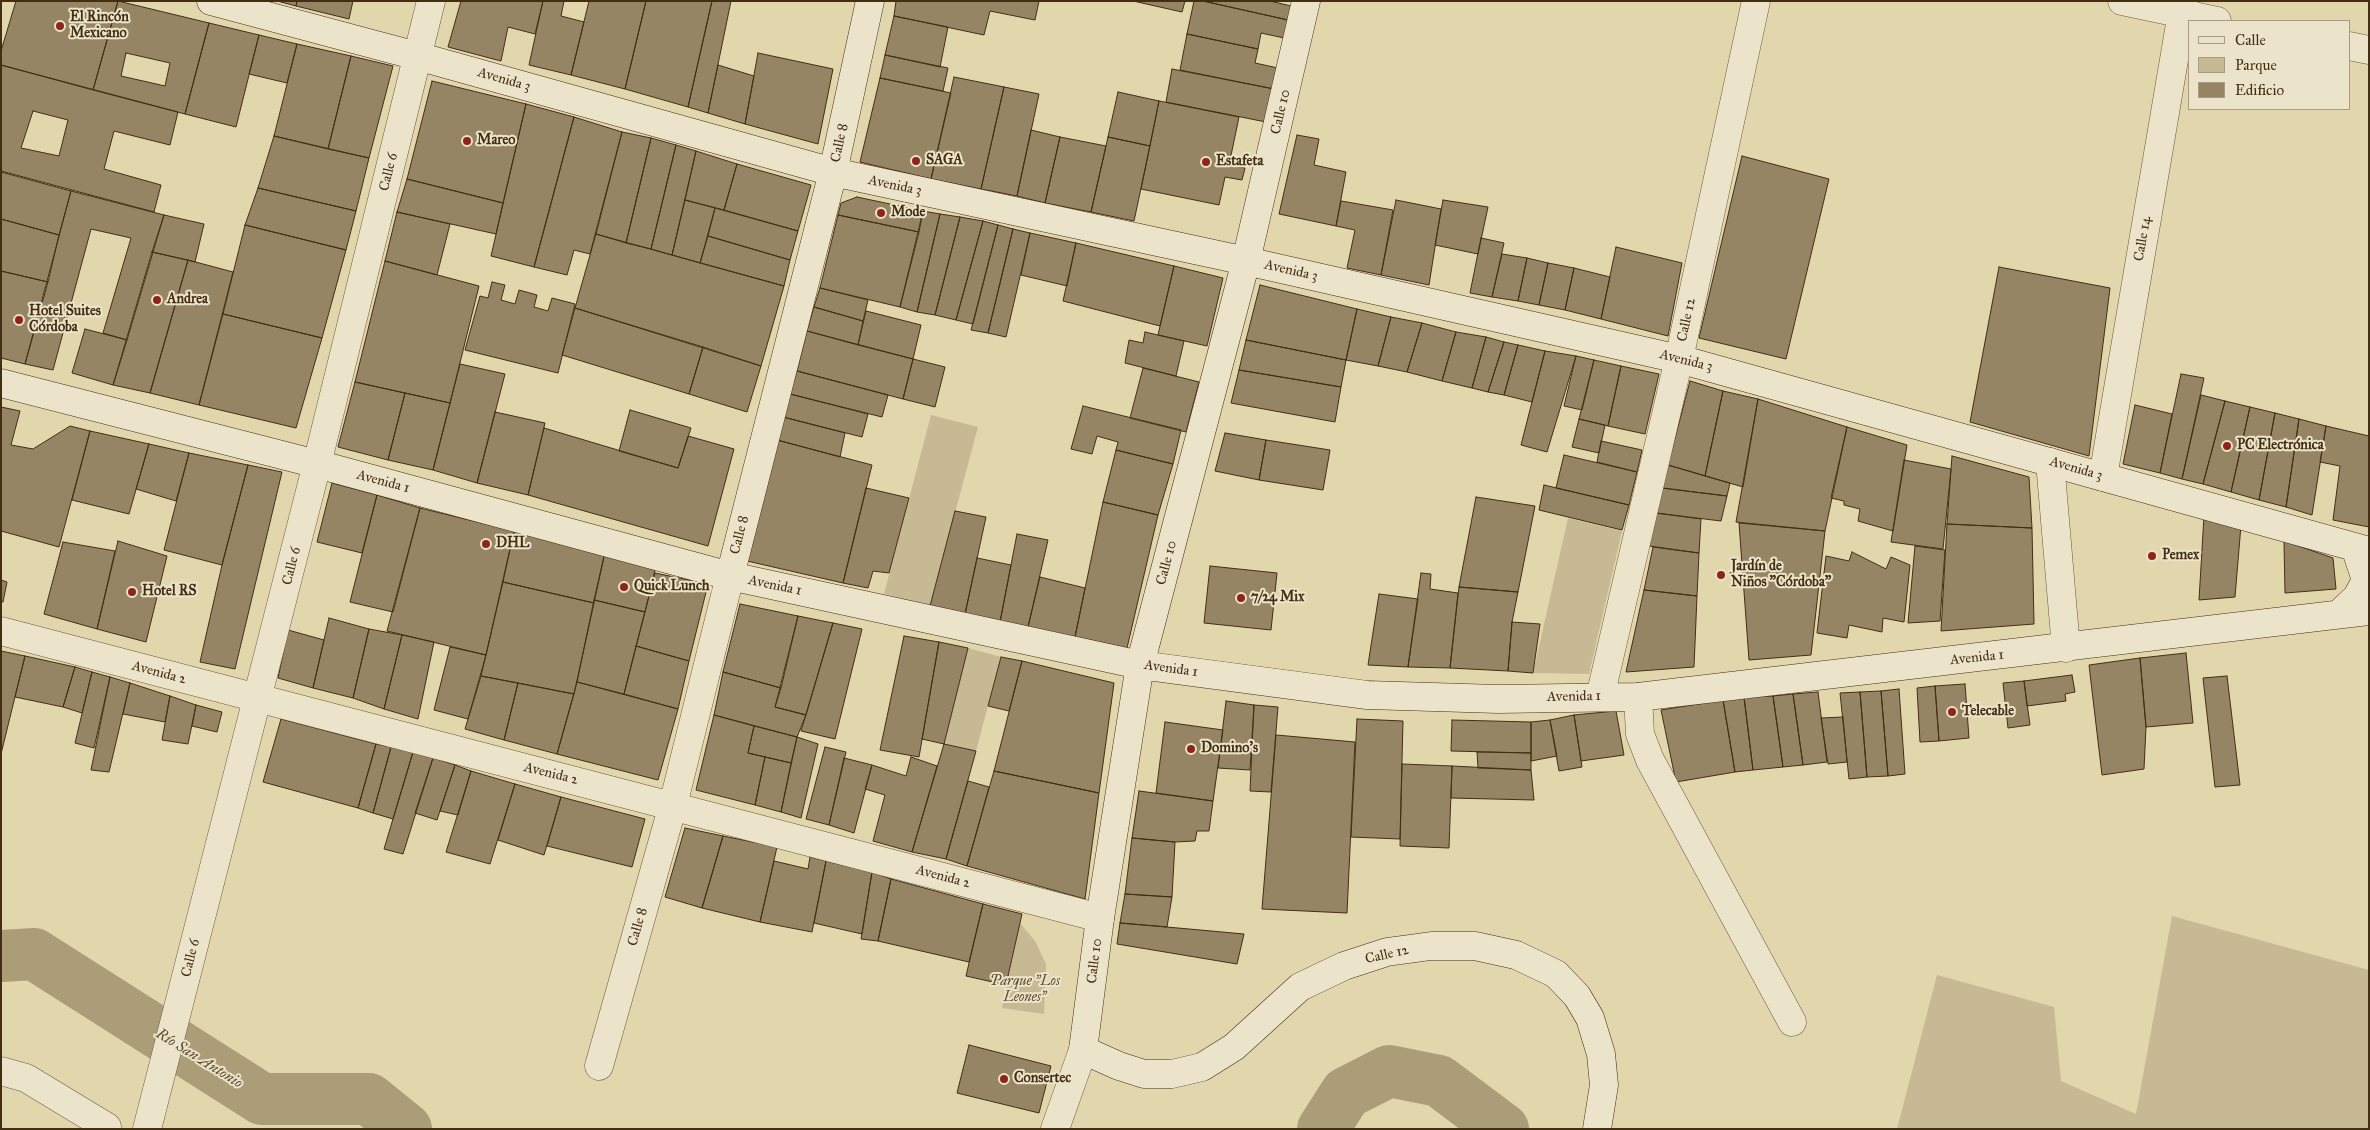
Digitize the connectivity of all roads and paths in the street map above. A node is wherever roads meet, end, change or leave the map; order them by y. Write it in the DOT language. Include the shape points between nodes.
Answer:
graph roads {
  1 [pos="211,1"];
  2 [pos="431,1"];
  3 [pos="870,1"];
  4 [pos="1306,1"];
  5 [pos="1756,1"];
  6 [pos="2122,1"];
  7 [pos="2182,8"];
  8 [pos="2214,20"];
  9 [pos="2350,46"];
  10 [pos="2369,50"];
  11 [pos="417,56"];
  12 [pos="833,172"];
  13 [pos="1246,261"];
  14 [pos="1679,359"];
  15 [pos="1,383"];
  16 [pos="2050,462"];
  17 [pos="317,464"];
  18 [pos="2103,477"];
  19 [pos="2362,549"];
  20 [pos="730,576"];
  21 [pos="2369,611"];
  22 [pos="2339,614"];
  23 [pos="1,631"];
  24 [pos="2066,648"];
  25 [pos="1140,665"];
  26 [pos="1600,697"];
  27 [pos="1638,697"];
  28 [pos="258,699"];
  29 [pos="673,805"];
  30 [pos="1100,918"];
  31 [pos="1792,1022"];
  32 [pos="1083,1050"];
  33 [pos="599,1066"];
  34 [pos="1,1071"];
  35 [pos="1599,1119"];
  36 [pos="107,1127"];
  37 [pos="148,1129"];
  38 [pos="1055,1129"];
  1 -- 11 [label="main road, Avenida 3"];
  2 -- 11 [label="main road, Calle 6"];
  3 -- 12 [label="main road, Calle 8"];
  4 -- 13 [label="main road, Calle 10"];
  5 -- 14 [label="main road, Calle 12"];
  6 -- 7 [label="main road"];
  7 -- 8 [label="main road"];
  7 -- 18 [label="main road, Calle 14"];
  9 -- 10 [label="main road"];
  11 -- 12 [label="main road, Avenida 3"];
  11 -- 17 [label="main road, Calle 6"];
  12 -- 13 [label="main road, Avenida 3"];
  12 -- 20 [label="main road, Calle 8"];
  13 -- 14 [label="main road, Avenida 3"];
  13 -- 25 [label="main road, Calle 10"];
  14 -- 16 [label="main road, Avenida 3"];
  14 -- 26 [label="main road, Calle 12"];
  15 -- 17 [label="main road, Avenida 1"];
  16 -- 18 [label="main road, Avenida 3"];
  16 -- 24 [label="main road"];
  17 -- 20 [label="main road, Avenida 1"];
  17 -- 28 [label="main road, Calle 6"];
  18 -- 19 [label="main road, Avenida 3"];
  19 -- 22 [label="main road" via="2366,580 2357,597"];
  20 -- 25 [label="main road, Avenida 1"];
  20 -- 29 [label="main road, Calle 8"];
  21 -- 22 [label="main road, Avenida 1"];
  22 -- 24 [label="main road, Avenida 1"];
  23 -- 28 [label="main road, Avenida 2"];
  24 -- 27 [label="main road, Avenida 1"];
  25 -- 26 [label="main road, Avenida 1" via="1367,695 1498,699"];
  25 -- 30 [label="main road, Calle 10"];
  26 -- 27 [label="main road, Avenida 1"];
  27 -- 31 [label="main road" via="1640,734 1650,760"];
  28 -- 29 [label="main road, Avenida 2"];
  28 -- 37 [label="main road, Calle 6"];
  29 -- 30 [label="main road, Avenida 2"];
  29 -- 33 [label="main road, Calle 8"];
  30 -- 32 [label="main road, Calle 10"];
  32 -- 35 [label="main road, Calle 12" via="1144,1074 1172,1074 1202,1067 1234,1047 1300,987 1344,966 1396,951 1431,946 1475,946 1516,956 1556,974 1577,996 1590,1018 1601,1054 1604,1084"];
  32 -- 38 [label="main road, Calle 10"];
  34 -- 36 [label="main road" via="26,1078"];
}
